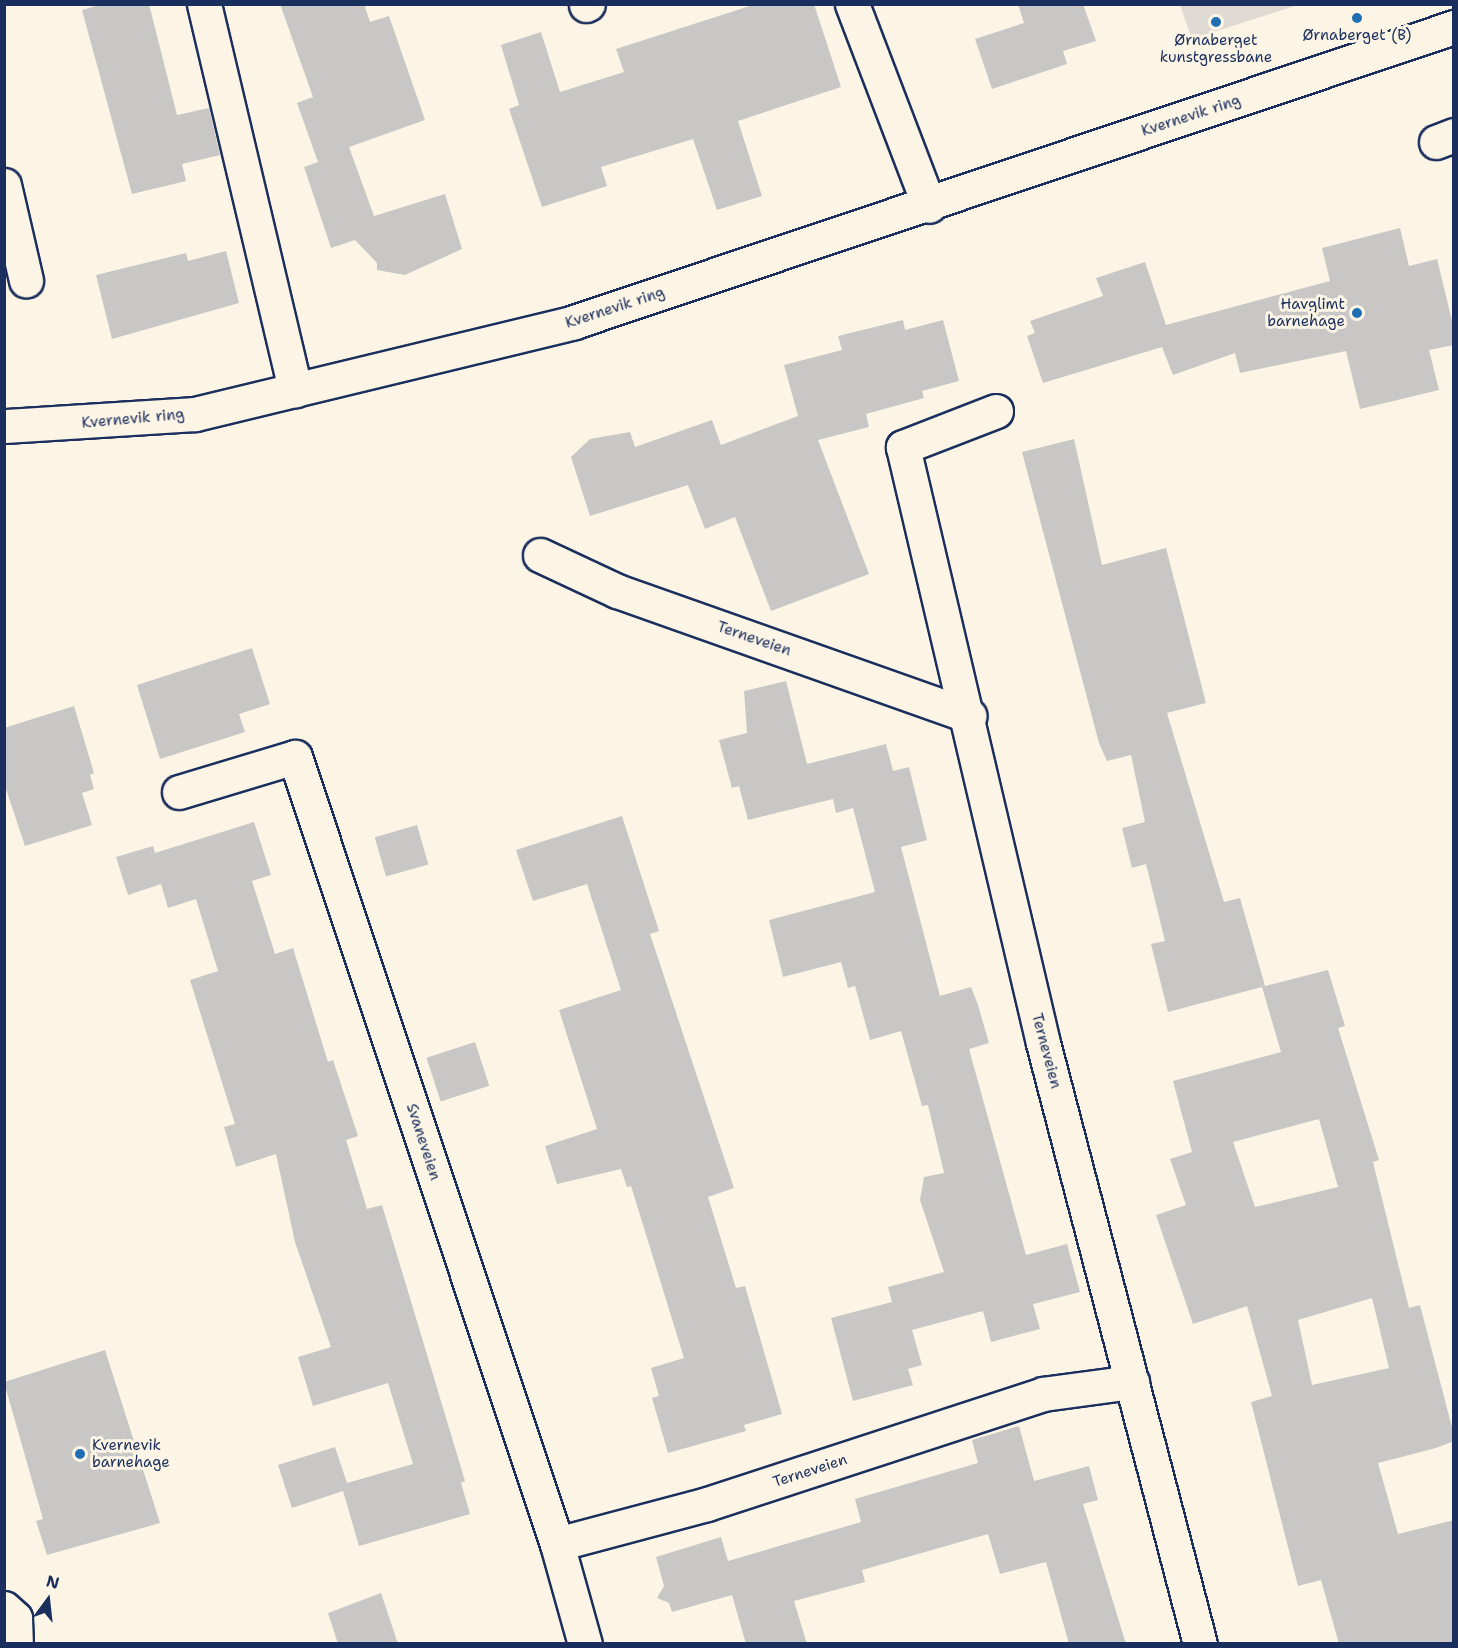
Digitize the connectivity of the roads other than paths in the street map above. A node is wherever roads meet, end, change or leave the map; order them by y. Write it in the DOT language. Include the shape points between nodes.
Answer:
graph roads {
  1 [pos="204,4"];
  2 [pos="852,4"];
  3 [pos="1454,27"];
  4 [pos="4,185"];
  5 [pos="929,206"];
  6 [pos="26,280"];
  7 [pos="296,390"];
  8 [pos="996,411"];
  9 [pos="4,426"];
  10 [pos="540,555"];
  11 [pos="970,716"];
  12 [pos="179,792"];
  13 [pos="1132,1382"];
  14 [pos="557,1544"];
  15 [pos="4,1608"];
  16 [pos="16,1644"];
  17 [pos="585,1644"];
  18 [pos="1200,1644"];
  1 -- 7 [label="street"];
  2 -- 5 [label="street"];
  3 -- 5 [label="street, Kvernevik ring"];
  4 -- 6 [label="street"];
  5 -- 7 [label="street, Kvernevik ring" via="574,322"];
  7 -- 9 [label="street, Kvernevik ring" via="195,414"];
  8 -- 11 [label="street, Terneveien" via="903,447"];
  10 -- 11 [label="street, Terneveien" via="617,591"];
  11 -- 13 [label="street, Terneveien" via="1043,1043"];
  12 -- 14 [label="street, Svaneveien" via="296,757"];
  13 -- 14 [label="street, Terneveien" via="1043,1394 707,1504"];
  13 -- 18 [label="street, Terneveien"];
  14 -- 17 [label="street, Svaneveien"];
  15 -- 16 [label="street" via="15,1617"];
}
